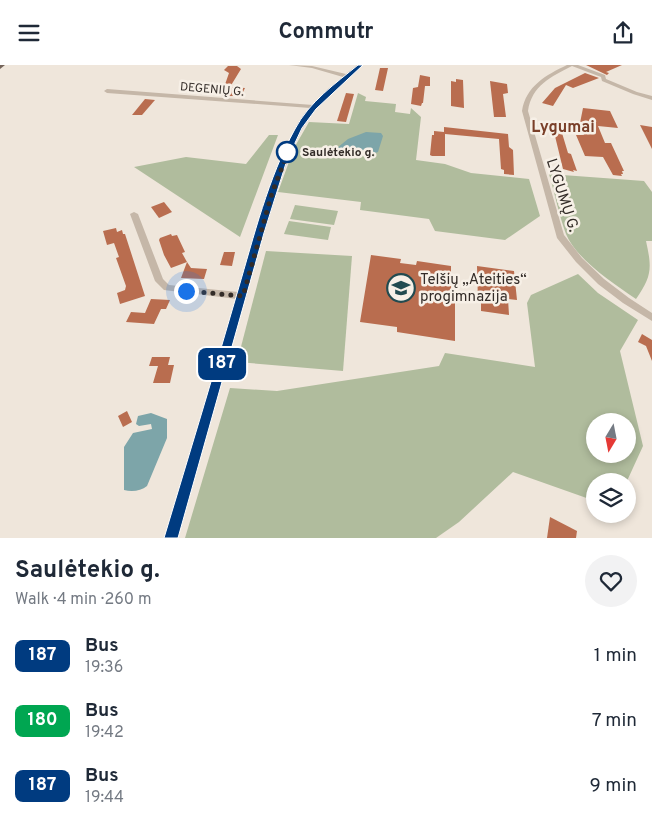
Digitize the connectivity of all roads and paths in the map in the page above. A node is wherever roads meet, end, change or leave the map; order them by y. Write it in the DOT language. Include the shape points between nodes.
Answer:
graph roads {
  1 [pos="291,65"];
  2 [pos="360,65"];
  3 [pos="572,65"];
  4 [pos="346,77"];
  5 [pos="107,91"];
  6 [pos="652,97"];
  7 [pos="314,107"];
  8 [pos="134,214"];
  9 [pos="243,296"];
  10 [pos="652,317"];
  11 [pos="171,538"];
  1 -- 4 [label="street" via="312,67"];
  2 -- 4 [label="street"];
  3 -- 6 [label="street" via="603,76 635,93"];
  3 -- 10 [label="street, LYGUMŲ G." via="539,83 525,102 560,236 603,284"];
  4 -- 7 [label="street"];
  5 -- 7 [label="street, DEGENIŲ G."];
  7 -- 9 [label="street" via="299,127 284,160 269,201"];
  8 -- 9 [label="street" via="159,281 167,288"];
  9 -- 11 [label="street"];
}
